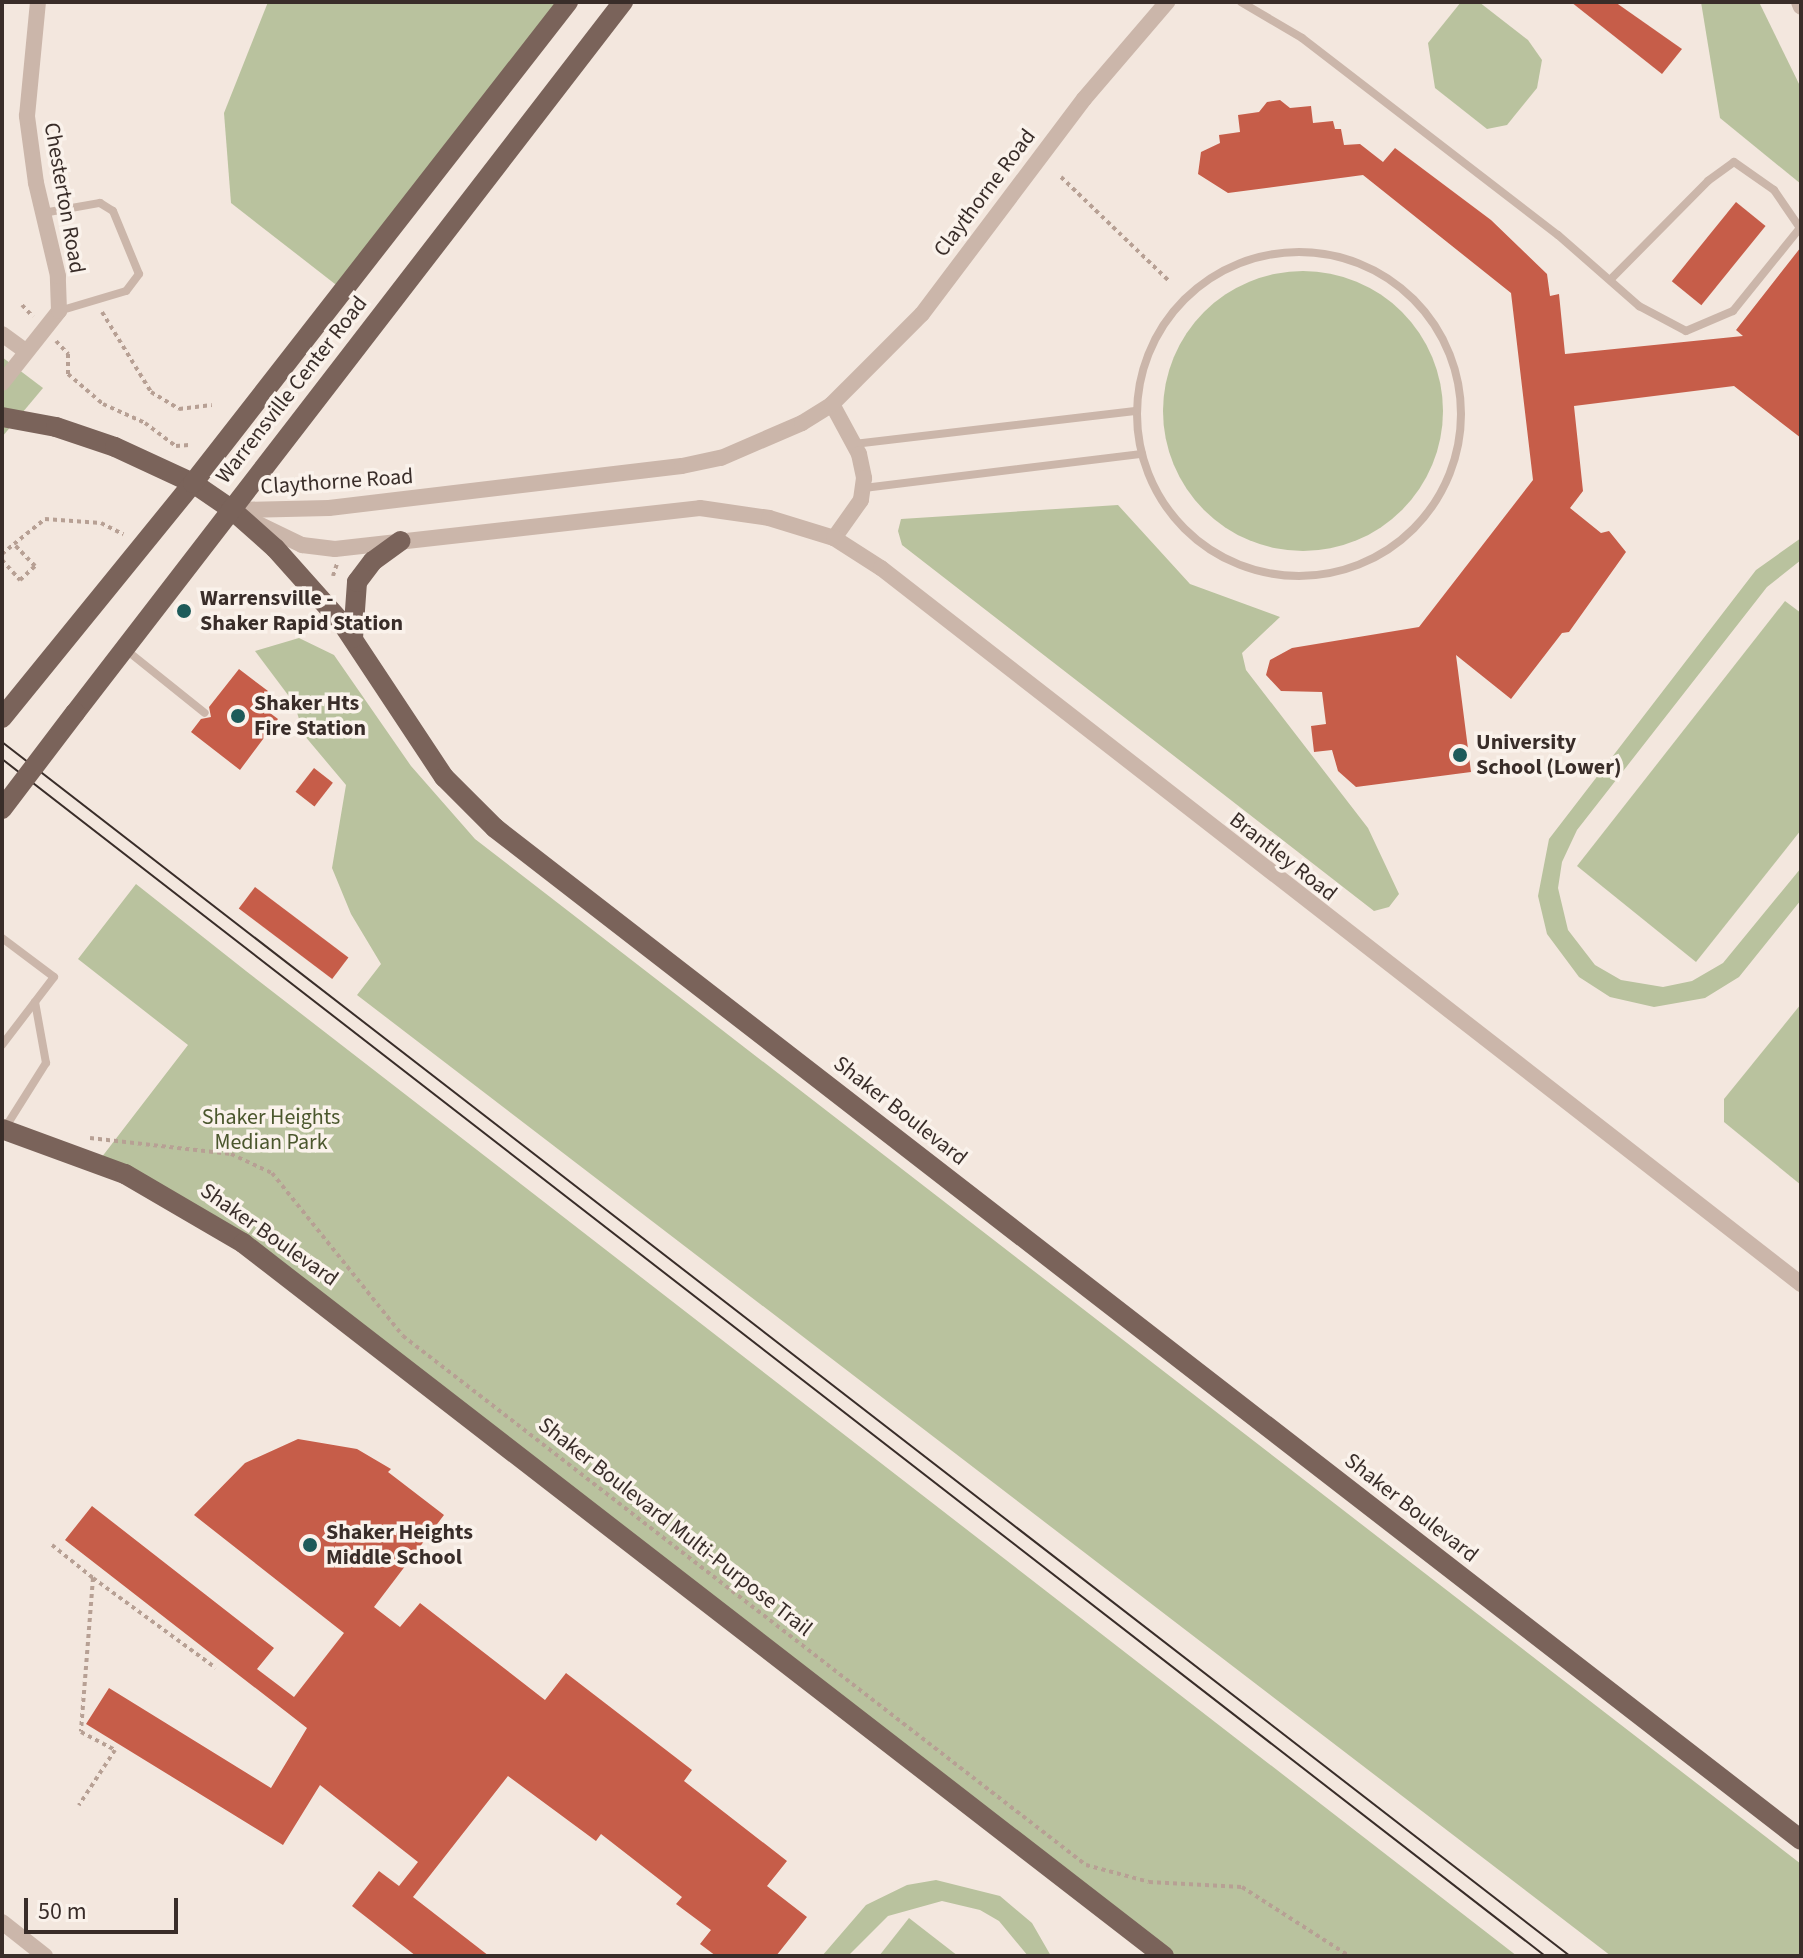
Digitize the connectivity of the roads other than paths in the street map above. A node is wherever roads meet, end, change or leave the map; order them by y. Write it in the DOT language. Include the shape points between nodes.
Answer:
graph roads {
  1 [pos="38,2"];
  2 [pos="568,2"];
  3 [pos="623,2"];
  4 [pos="1167,2"];
  5 [pos="1241,2"];
  6 [pos="42,213"];
  7 [pos="1612,278"];
  8 [pos="59,311"];
  9 [pos="2,334"];
  10 [pos="24,350"];
  11 [pos="2,383"];
  12 [pos="832,404"];
  13 [pos="1135,411"];
  14 [pos="2,417"];
  15 [pos="854,444"];
  16 [pos="1142,454"];
  17 [pos="193,483"];
  18 [pos="864,488"];
  19 [pos="231,509"];
  20 [pos="717,509"];
  21 [pos="834,538"];
  22 [pos="401,541"];
  23 [pos="353,638"];
  24 [pos="125,648"];
  25 [pos="205,713"];
  26 [pos="2,718"];
  27 [pos="2,809"];
  28 [pos="2,939"];
  29 [pos="35,1002"];
  30 [pos="2,1045"];
  31 [pos="3,1130"];
  32 [pos="1801,1284"];
  33 [pos="1801,1840"];
  34 [pos="2,1922"];
  35 [pos="45,1956"];
  36 [pos="1164,1956"];
  1 -- 6 [label="street, Chesterton Road" via="27,116"];
  2 -- 17 [label="main road, Warrensville Center Road"];
  3 -- 19 [label="main road, Warrensville Center Road"];
  4 -- 12 [label="street, Claythorne Road" via="1084,99 922,314"];
  5 -- 7 [label="lane" via="1302,38"];
  6 -- 8 [label="street, Chesterton Road" via="58,276"];
  6 -- 8 [label="lane" via="100,203 113,211 139,274 126,291"];
  7 -- 7 [label="lane" via="1708,181 1734,162 1774,190 1800,228 1733,311 1686,331 1639,306"];
  8 -- 10 [label="street"];
  9 -- 10 [label="street"];
  10 -- 11 [label="street"];
  12 -- 15 [label="street"];
  12 -- 19 [label="street, Claythorne Road" via="741,450 682,466 329,508"];
  13 -- 15 [label="lane"];
  13 -- 16 [label="lane"];
  13 -- 16 [label="lane" via="1149,349 1179,303 1221,270 1273,253 1327,253 1389,280 1420,305 1449,351 1462,403 1456,457 1433,506 1396,545 1347,569 1294,576 1240,565 1194,538 1159,496"];
  14 -- 17 [label="main road, Shaker Boulevard" via="86,436"];
  15 -- 18 [label="street"];
  16 -- 18 [label="lane"];
  17 -- 19 [label="main road, Shaker Boulevard"];
  17 -- 26 [label="main road, Warrensville Center Road"];
  18 -- 21 [label="street"];
  19 -- 22 [label="street, Claythorne Road" via="315,548"];
  19 -- 23 [label="main road, Shaker Boulevard" via="275,548"];
  19 -- 24 [label="main road, Warrensville Center Road"];
  20 -- 21 [label="street, Brantley Road"];
  20 -- 22 [label="street, Claythorne Road"];
  21 -- 32 [label="street, Brantley Road" via="881,568"];
  22 -- 23 [label="main road" via="373,561 357,582"];
  23 -- 33 [label="main road, Shaker Boulevard" via="444,777 495,828"];
  24 -- 25 [label="lane"];
  24 -- 27 [label="main road, Warrensville Center Road, bridge"];
  28 -- 29 [label="lane" via="54,977"];
  29 -- 30 [label="lane"];
  29 -- 31 [label="lane" via="46,1063"];
  31 -- 36 [label="main road, Shaker Boulevard" via="125,1174 243,1243"];
  34 -- 35 [label="street"];
}
